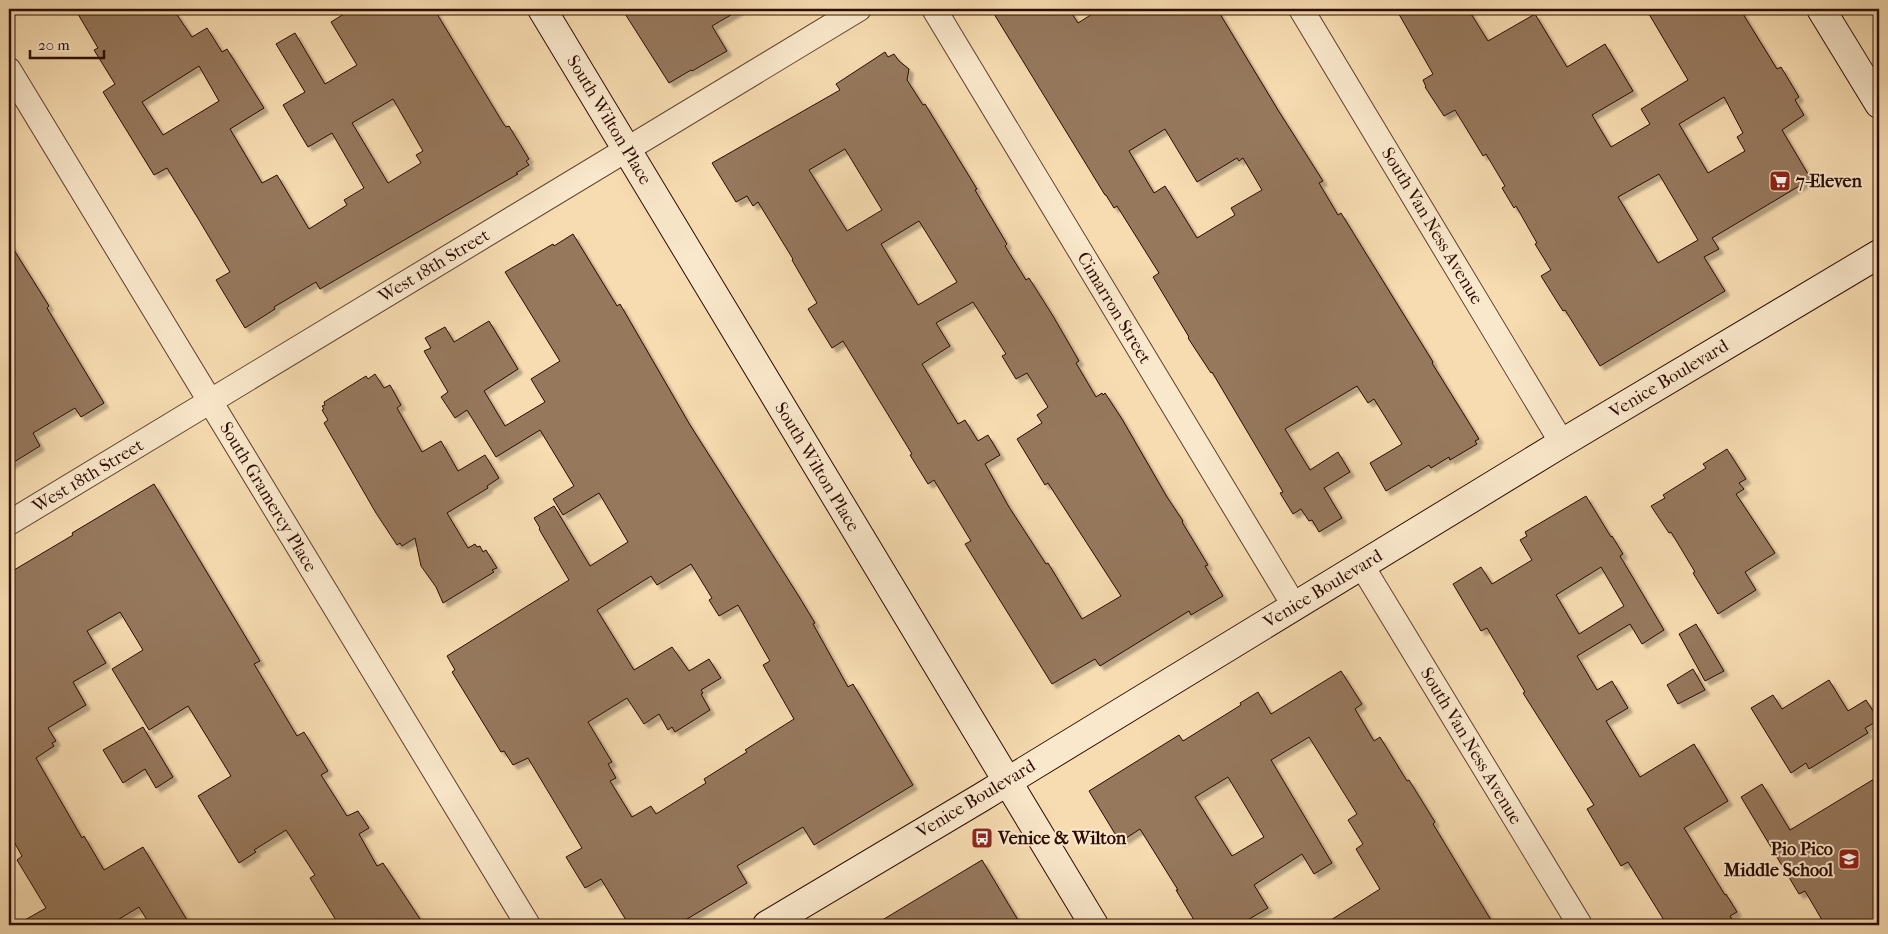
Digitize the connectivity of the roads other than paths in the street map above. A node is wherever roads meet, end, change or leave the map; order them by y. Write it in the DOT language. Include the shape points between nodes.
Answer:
graph roads {
  1 [pos="542,9"];
  2 [pos="860,9"];
  3 [pos="934,9"];
  4 [pos="1301,9"];
  5 [pos="1820,9"];
  6 [pos="9,70"];
  7 [pos="1879,104"];
  8 [pos="627,149"];
  9 [pos="1879,254"];
  10 [pos="211,402"];
  11 [pos="1562,443"];
  12 [pos="9,523"];
  13 [pos="1362,566"];
  14 [pos="1294,607"];
  15 [pos="1006,781"];
  16 [pos="528,925"];
  17 [pos="767,925"];
  18 [pos="1094,925"];
  19 [pos="1580,925"];
  1 -- 8 [label="main road, South Wilton Place"];
  2 -- 8 [label="street, West 18th Street"];
  3 -- 14 [label="street, Cimarron Street"];
  4 -- 11 [label="street, South Van Ness Avenue"];
  5 -- 7 [label="main road"];
  6 -- 10 [label="street, South Gramercy Place"];
  8 -- 10 [label="street, West 18th Street"];
  8 -- 15 [label="main road, South Wilton Place"];
  9 -- 11 [label="main road, Venice Boulevard"];
  10 -- 12 [label="street, West 18th Street"];
  10 -- 16 [label="street, South Gramercy Place"];
  11 -- 13 [label="main road, Venice Boulevard"];
  13 -- 14 [label="main road, Venice Boulevard"];
  13 -- 19 [label="street, South Van Ness Avenue"];
  14 -- 15 [label="main road, Venice Boulevard"];
  15 -- 17 [label="main road, Venice Boulevard"];
  15 -- 18 [label="main road, South Wilton Place"];
}
